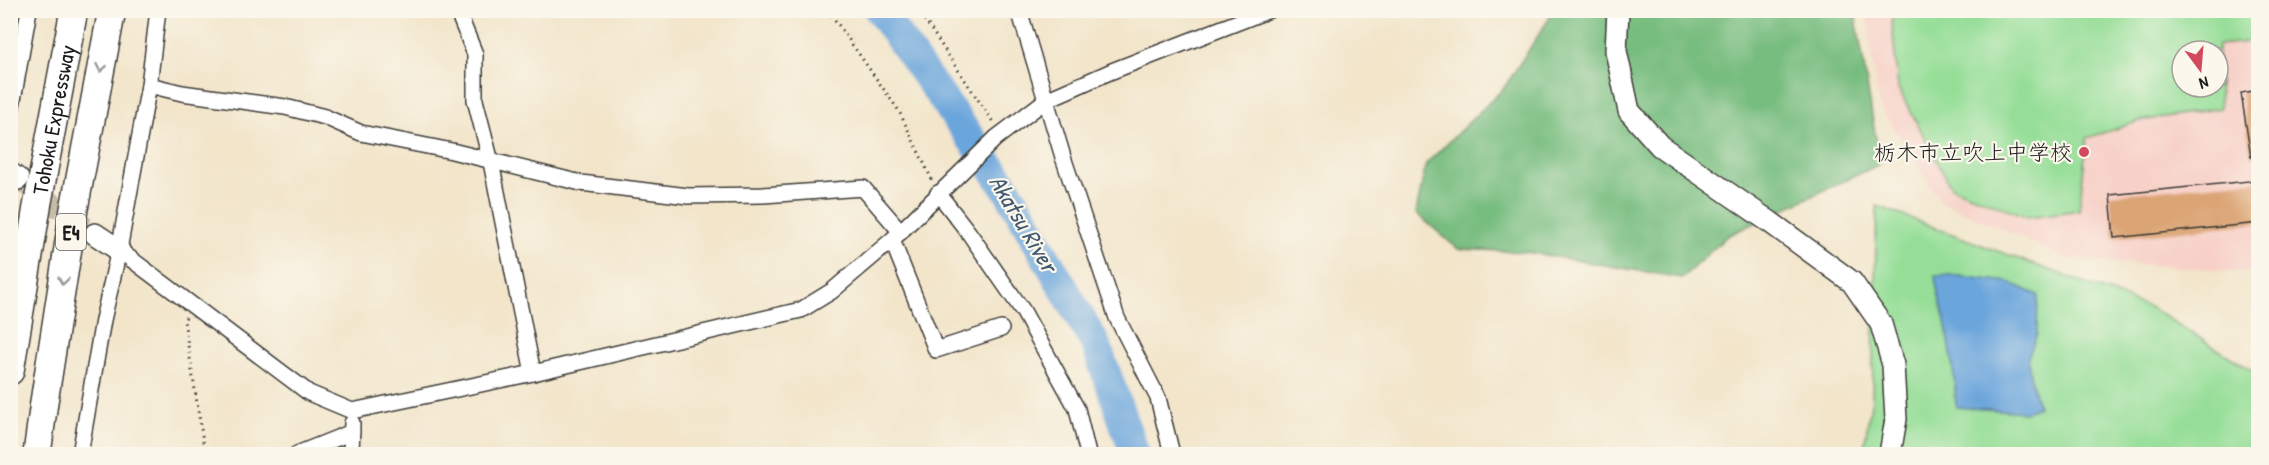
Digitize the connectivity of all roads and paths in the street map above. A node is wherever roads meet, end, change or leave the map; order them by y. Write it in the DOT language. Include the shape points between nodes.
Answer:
graph roads {
  1 [pos="29,10"];
  2 [pos="74,10"];
  3 [pos="112,10"];
  4 [pos="158,10"];
  5 [pos="457,10"];
  6 [pos="828,10"];
  7 [pos="918,10"];
  8 [pos="1019,10"];
  9 [pos="1269,10"];
  10 [pos="1618,10"];
  11 [pos="149,85"];
  12 [pos="1046,100"];
  13 [pos="10,117"];
  14 [pos="998,136"];
  15 [pos="492,162"];
  16 [pos="943,188"];
  17 [pos="95,234"];
  18 [pos="896,236"];
  19 [pos="119,250"];
  20 [pos="194,305"];
  21 [pos="1001,329"];
  22 [pos="10,371"];
  23 [pos="533,373"];
  24 [pos="352,411"];
  25 [pos="352,432"];
  26 [pos="37,454"];
  27 [pos="80,454"];
  28 [pos="206,454"];
  29 [pos="297,454"];
  30 [pos="351,454"];
  31 [pos="1088,454"];
  32 [pos="1172,454"];
  33 [pos="1890,454"];
  1 -- 13 [label="street"];
  2 -- 22 [label="highway, Tohoku Expressway / E4"];
  3 -- 26 [label="highway, Tohoku Expressway / E4, one-way" via="74,209"];
  4 -- 11 [label="street"];
  5 -- 15 [label="street" via="475,54 475,100"];
  6 -- 16 [label="path" via="899,111"];
  7 -- 14 [label="path"];
  8 -- 12 [label="street"];
  9 -- 12 [label="street"];
  10 -- 33 [label="street" via="1616,51 1629,111 1660,146 1852,282 1881,324 1893,365 1896,419"];
  11 -- 15 [label="street" via="285,107 325,117 361,133"];
  11 -- 19 [label="street"];
  12 -- 14 [label="street"];
  12 -- 32 [label="street" via="1117,318 1158,398"];
  14 -- 16 [label="street"];
  15 -- 18 [label="street" via="581,183 688,196 862,188"];
  15 -- 23 [label="street"];
  16 -- 18 [label="street"];
  16 -- 31 [label="street" via="1023,311 1077,409"];
  17 -- 19 [label="street"];
  18 -- 21 [label="street" via="936,350"];
  18 -- 23 [label="street" via="832,291 801,309"];
  19 -- 20 [label="street"];
  19 -- 27 [label="street"];
  20 -- 24 [label="street" via="309,393"];
  20 -- 28 [label="path" via="184,320"];
  23 -- 24 [label="street"];
  24 -- 25 [label="street"];
  25 -- 29 [label="street"];
  25 -- 30 [label="street"];
}
